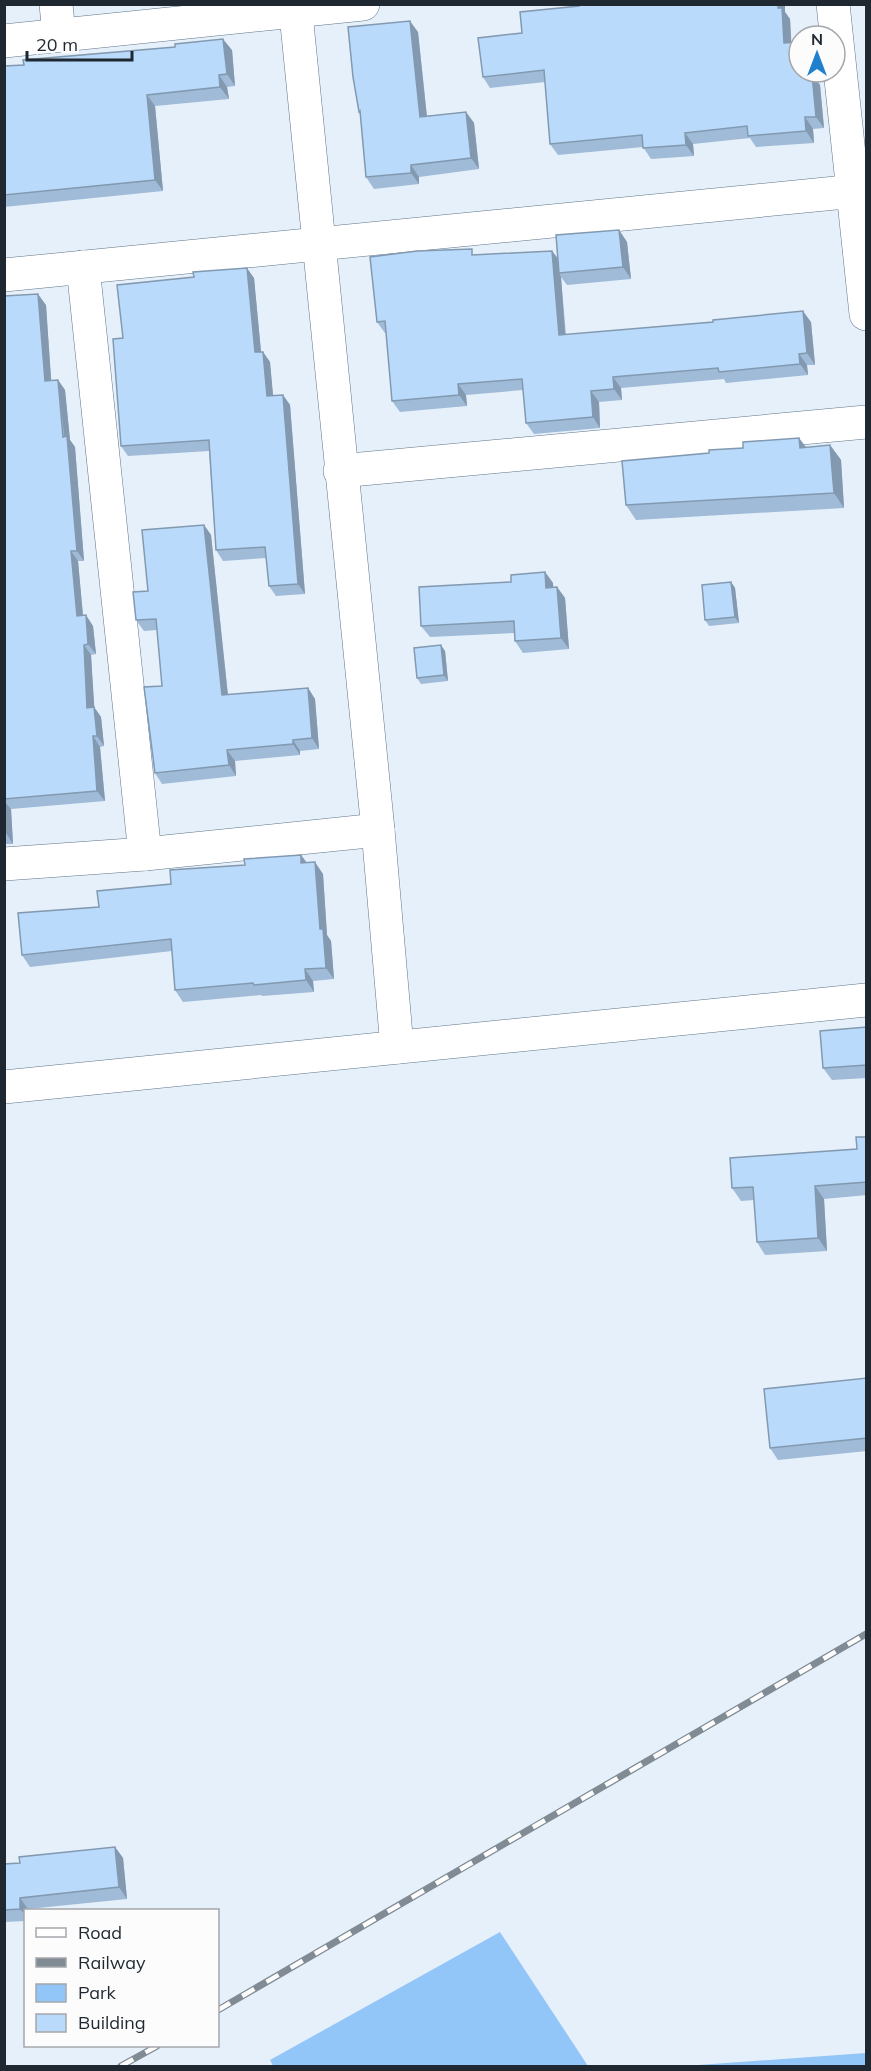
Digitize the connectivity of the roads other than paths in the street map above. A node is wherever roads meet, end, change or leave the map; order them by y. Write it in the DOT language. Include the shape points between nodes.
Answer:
graph roads {
  1 [pos="363,4"];
  2 [pos="833,4"];
  3 [pos="296,8"];
  4 [pos="58,20"];
  5 [pos="4,41"];
  6 [pos="861,191"];
  7 [pos="319,243"];
  8 [pos="83,267"];
  9 [pos="4,275"];
  10 [pos="867,314"];
  11 [pos="867,422"];
  12 [pos="340,471"];
  13 [pos="378,830"];
  14 [pos="145,854"];
  15 [pos="4,864"];
  16 [pos="867,1000"];
  17 [pos="397,1047"];
  18 [pos="4,1087"];
  1 -- 3 [label="street"];
  2 -- 6 [label="street"];
  3 -- 4 [label="street"];
  3 -- 7 [label="street"];
  4 -- 5 [label="street"];
  6 -- 7 [label="street"];
  6 -- 10 [label="street"];
  7 -- 8 [label="street"];
  7 -- 12 [label="street"];
  8 -- 9 [label="street"];
  8 -- 14 [label="street"];
  11 -- 12 [label="street"];
  12 -- 13 [label="street"];
  13 -- 14 [label="street"];
  13 -- 17 [label="street"];
  14 -- 15 [label="street"];
  16 -- 17 [label="street"];
  17 -- 18 [label="street"];
}
